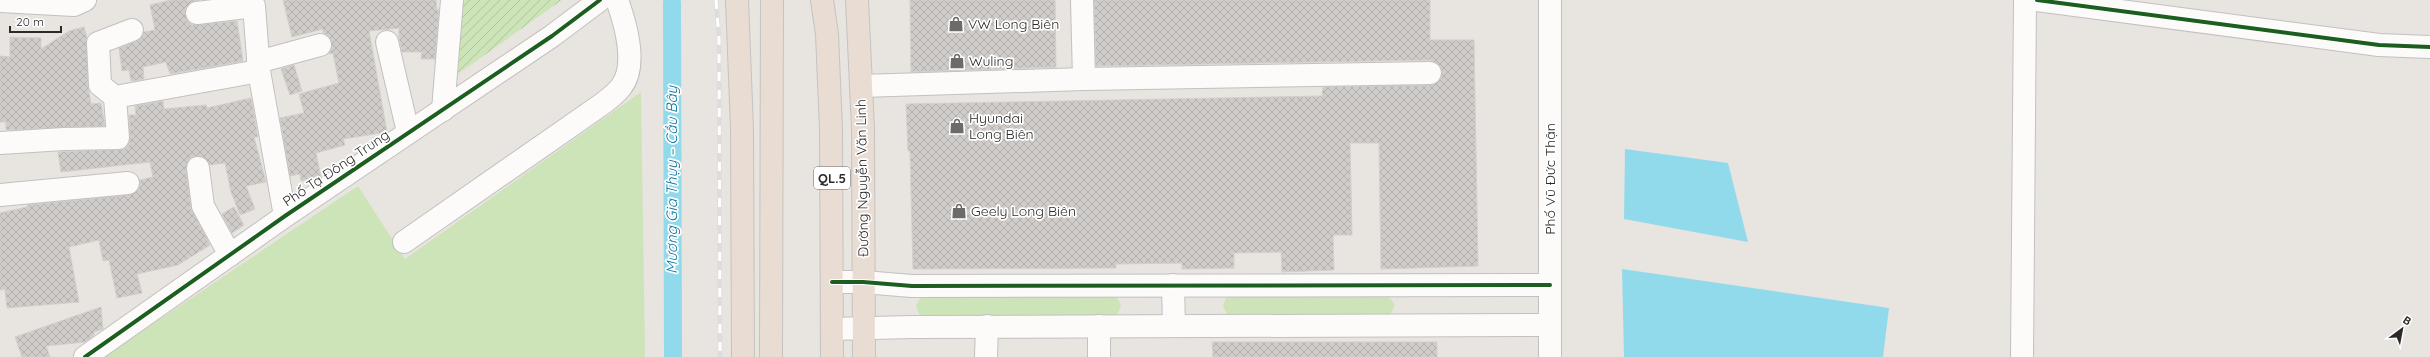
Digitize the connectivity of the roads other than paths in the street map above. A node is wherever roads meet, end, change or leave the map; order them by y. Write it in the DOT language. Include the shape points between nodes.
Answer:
graph roads {
  1 [pos="8,0"];
  2 [pos="84,0"];
  3 [pos="452,0"];
  4 [pos="600,0"];
  5 [pos="617,0"];
  6 [pos="737,0"];
  7 [pos="772,0"];
  8 [pos="822,0"];
  9 [pos="833,0"];
  10 [pos="857,0"];
  11 [pos="1082,0"];
  12 [pos="1550,0"];
  13 [pos="2025,0"];
  14 [pos="2037,0"];
  15 [pos="197,13"];
  16 [pos="132,30"];
  17 [pos="827,34"];
  18 [pos="387,42"];
  19 [pos="320,45"];
  20 [pos="2430,47"];
  21 [pos="259,67"];
  22 [pos="1430,73"];
  23 [pos="1084,79"];
  24 [pos="861,86"];
  25 [pos="116,97"];
  26 [pos="442,110"];
  27 [pos="408,132"];
  28 [pos="0,143"];
  29 [pos="198,168"];
  30 [pos="128,183"];
  31 [pos="0,195"];
  32 [pos="284,216"];
  33 [pos="404,242"];
  34 [pos="230,256"];
  35 [pos="832,282"];
  36 [pos="864,282"];
  37 [pos="1173,285"];
  38 [pos="1550,285"];
  39 [pos="1550,325"];
  40 [pos="987,326"];
  41 [pos="1099,326"];
  42 [pos="1174,326"];
  43 [pos="832,329"];
  44 [pos="864,329"];
  45 [pos="85,357"];
  46 [pos="743,357"];
  47 [pos="772,357"];
  48 [pos="832,357"];
  49 [pos="864,357"];
  50 [pos="986,357"];
  51 [pos="1099,357"];
  52 [pos="1550,357"];
  53 [pos="2022,357"];
  1 -- 2 [label="street" via="74,6"];
  3 -- 26 [label="street"];
  4 -- 26 [label="street, Phố Tạ Đông Trung" via="552,36"];
  5 -- 33 [label="street" via="629,48 628,72 622,86 596,110"];
  6 -- 46 [label="highway" via="742,129"];
  7 -- 47 [label="highway"];
  8 -- 17 [label="highway, QL.5"];
  9 -- 17 [label="highway"];
  10 -- 24 [label="highway, Đường Nguyễn Văn Linh / QL.5"];
  11 -- 23 [label="street"];
  12 -- 38 [label="street, Phố Vũ Đức Thận"];
  13 -- 53 [label="street"];
  14 -- 20 [label="street" via="2379,46"];
  15 -- 21 [label="street" via="254,6"];
  16 -- 25 [label="street" via="98,43 100,85"];
  17 -- 35 [label="highway, QL.5" via="832,129"];
  18 -- 27 [label="street"];
  19 -- 21 [label="street"];
  21 -- 25 [label="street"];
  21 -- 32 [label="street"];
  22 -- 23 [label="street"];
  23 -- 24 [label="street"];
  24 -- 36 [label="highway, Đường Nguyễn Văn Linh / QL.5"];
  25 -- 28 [label="street" via="118,138"];
  26 -- 27 [label="street, Phố Tạ Đông Trung"];
  27 -- 32 [label="street, Phố Tạ Đông Trung"];
  29 -- 34 [label="street" via="202,206"];
  30 -- 31 [label="street"];
  32 -- 34 [label="street, Phố Tạ Đông Trung"];
  34 -- 45 [label="street, Phố Tạ Đông Trung"];
  35 -- 36 [label="street"];
  35 -- 43 [label="highway, QL.5"];
  36 -- 37 [label="street" via="912,286"];
  36 -- 44 [label="highway, Đường Nguyễn Văn Linh / QL.5"];
  37 -- 38 [label="street"];
  37 -- 42 [label="street"];
  38 -- 39 [label="street, Phố Vũ Đức Thận"];
  39 -- 42 [label="street"];
  39 -- 52 [label="street, Phố Vũ Đức Thận"];
  40 -- 41 [label="street"];
  40 -- 44 [label="street"];
  40 -- 50 [label="street"];
  41 -- 42 [label="street"];
  41 -- 51 [label="street"];
  43 -- 44 [label="street"];
  43 -- 48 [label="highway, QL.5"];
  44 -- 49 [label="highway, Đường Nguyễn Văn Linh / QL.5"];
}
